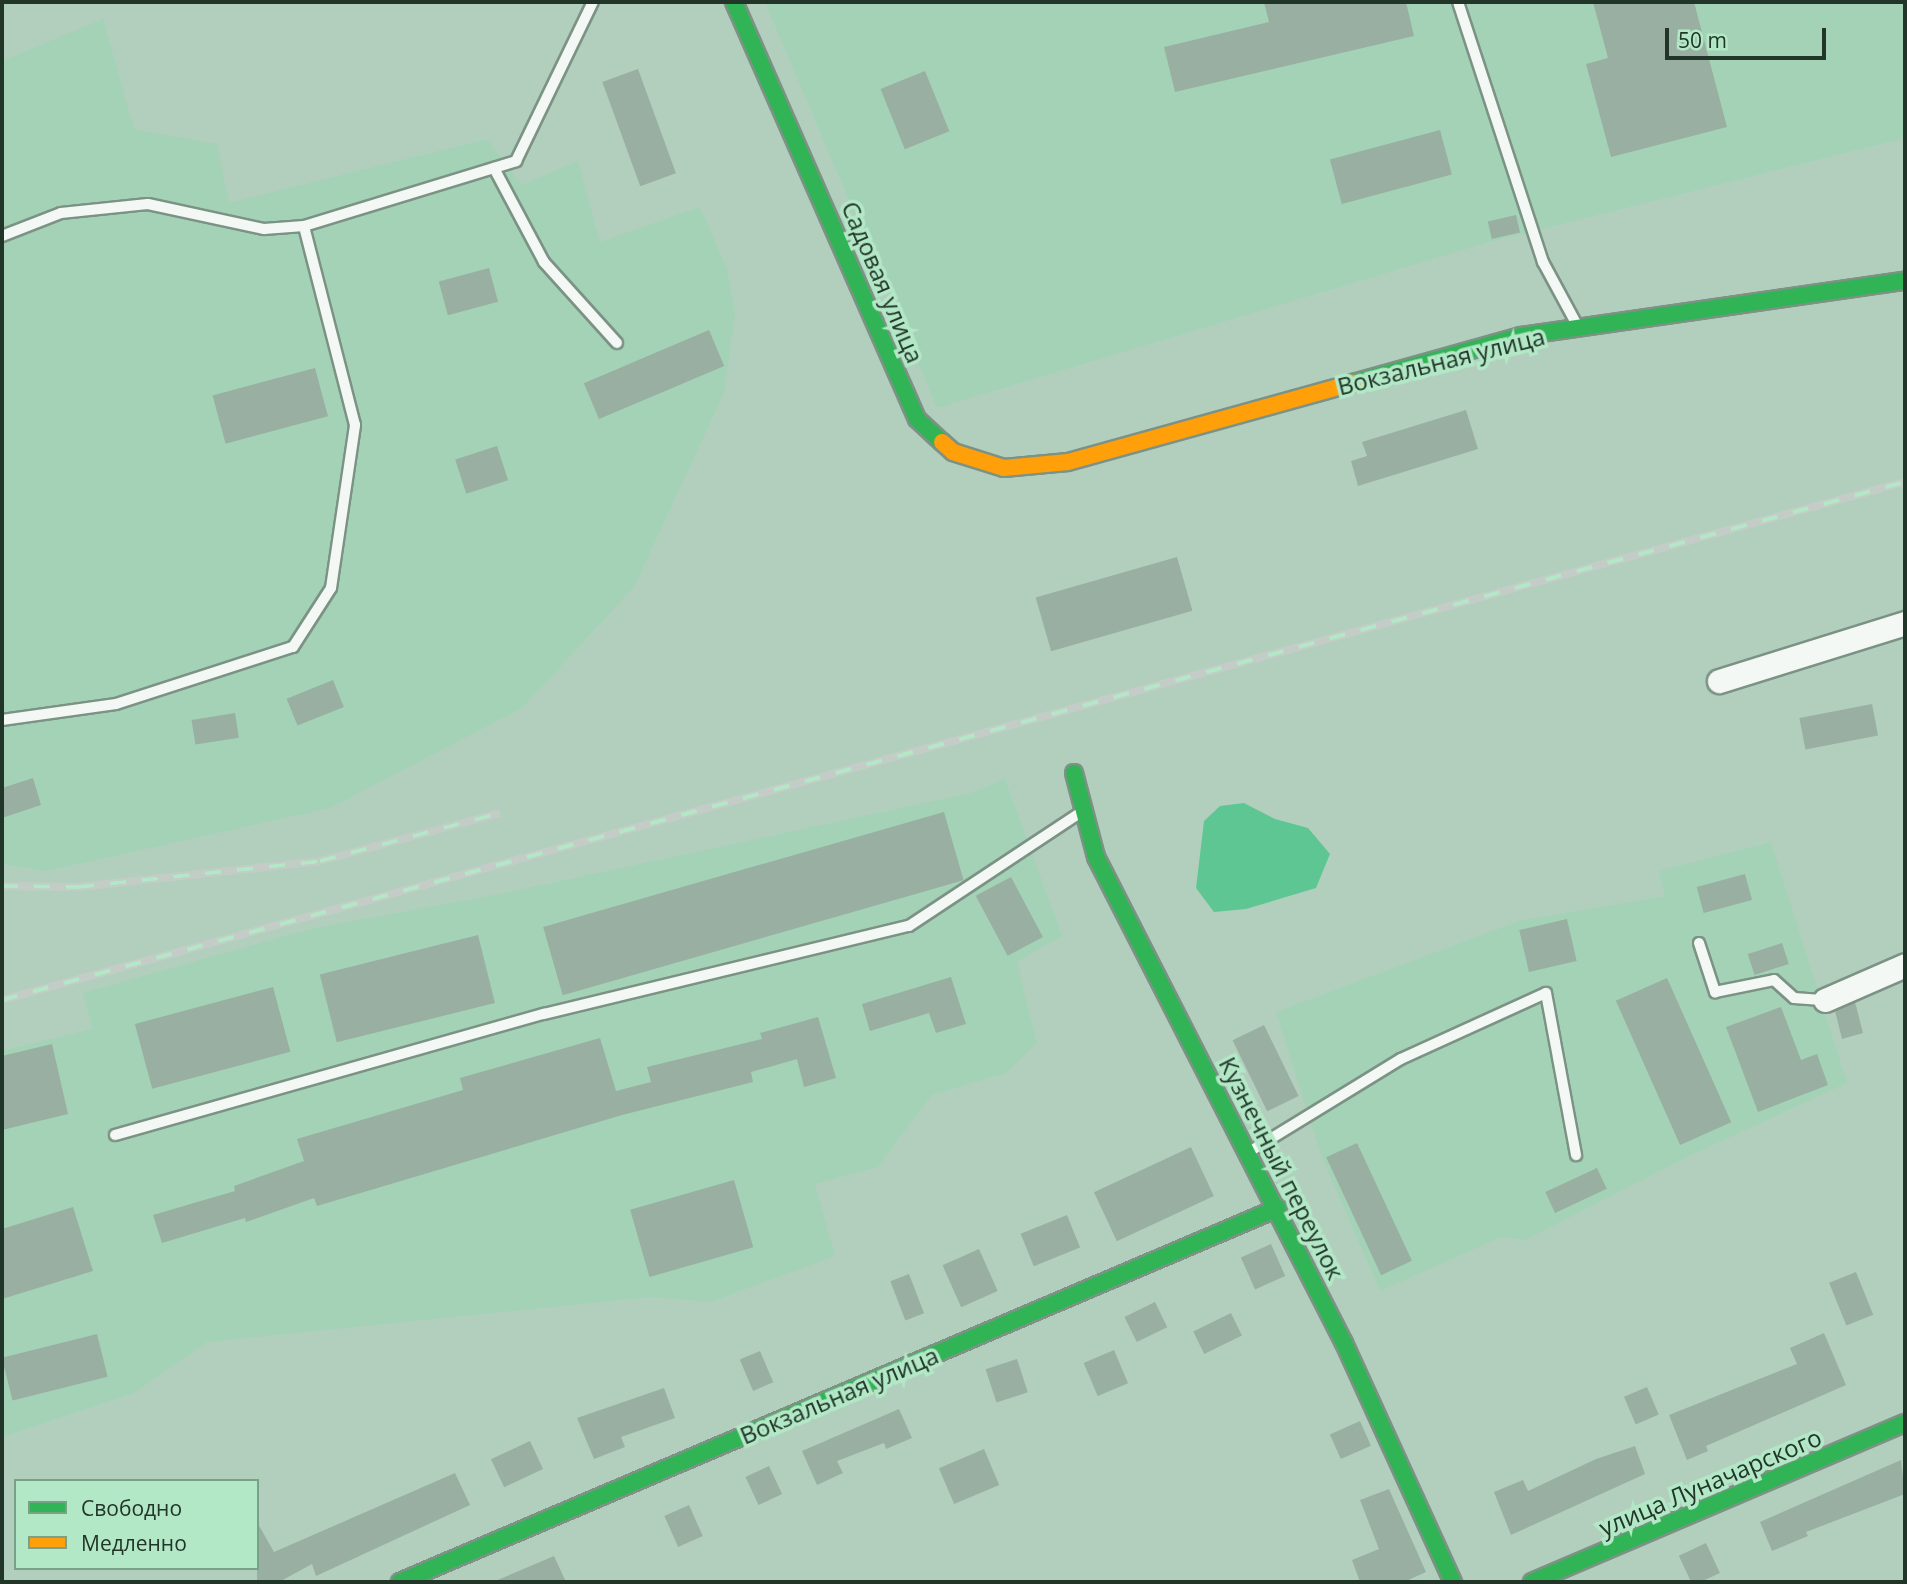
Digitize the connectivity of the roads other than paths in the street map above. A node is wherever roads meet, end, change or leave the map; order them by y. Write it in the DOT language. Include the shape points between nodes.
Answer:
graph roads {
  1 [pos="593,2"];
  2 [pos="1458,2"];
  3 [pos="738,5"];
  4 [pos="494,167"];
  5 [pos="304,226"];
  6 [pos="2,236"];
  7 [pos="1905,281"];
  8 [pos="1579,328"];
  9 [pos="617,343"];
  10 [pos="1068,462"];
  11 [pos="1905,623"];
  12 [pos="1719,681"];
  13 [pos="2,720"];
  14 [pos="1074,773"];
  15 [pos="1086,810"];
  16 [pos="1699,943"];
  17 [pos="1905,965"];
  18 [pos="1825,1000"];
  19 [pos="116,1135"];
  20 [pos="1249,1152"];
  21 [pos="1576,1155"];
  22 [pos="1278,1208"];
  23 [pos="1905,1423"];
  24 [pos="400,1582"];
  25 [pos="1453,1582"];
  26 [pos="1532,1582"];
  1 -- 4 [label="lane" via="516,161"];
  2 -- 8 [label="lane" via="1543,262"];
  3 -- 10 [label="street, Садовая улица" via="917,419 953,452 1004,468"];
  4 -- 5 [label="lane"];
  4 -- 9 [label="lane" via="544,262"];
  5 -- 6 [label="lane" via="264,229 148,204 61,213"];
  5 -- 13 [label="lane" via="355,425 331,588 293,647 116,704"];
  7 -- 8 [label="street, Вокзальная улица"];
  8 -- 10 [label="street, Вокзальная улица" via="1521,336"];
  11 -- 12 [label="street"];
  14 -- 15 [label="street, Кузнечный переулок"];
  15 -- 19 [label="lane" via="909,926 544,1014"];
  15 -- 20 [label="street, Кузнечный переулок" via="1096,857"];
  16 -- 18 [label="lane" via="1714,992 1774,980 1794,998"];
  17 -- 18 [label="street"];
  20 -- 21 [label="lane" via="1402,1059 1546,993"];
  20 -- 22 [label="street, Кузнечный переулок"];
  22 -- 24 [label="street, Вокзальная улица"];
  22 -- 25 [label="street, Кузнечный переулок"];
  23 -- 26 [label="street, улица Луначарского"];
}
